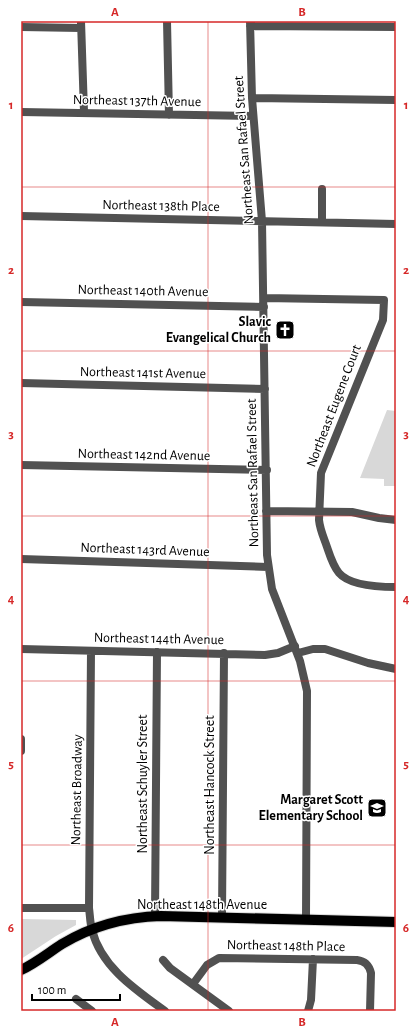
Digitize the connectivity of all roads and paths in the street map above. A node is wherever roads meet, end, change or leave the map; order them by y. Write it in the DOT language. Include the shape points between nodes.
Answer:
graph roads {
  1 [pos="167,21"];
  2 [pos="81,24"];
  3 [pos="250,24"];
  4 [pos="21,27"];
  5 [pos="396,28"];
  6 [pos="252,98"];
  7 [pos="396,100"];
  8 [pos="21,112"];
  9 [pos="84,112"];
  10 [pos="169,115"];
  11 [pos="253,116"];
  12 [pos="322,189"];
  13 [pos="21,216"];
  14 [pos="262,221"];
  15 [pos="322,222"];
  16 [pos="396,224"];
  17 [pos="264,298"];
  18 [pos="21,302"];
  19 [pos="264,307"];
  20 [pos="21,383"];
  21 [pos="265,389"];
  22 [pos="21,465"];
  23 [pos="266,470"];
  24 [pos="266,511"];
  25 [pos="319,511"];
  26 [pos="396,520"];
  27 [pos="21,559"];
  28 [pos="268,567"];
  29 [pos="396,587"];
  30 [pos="21,649"];
  31 [pos="296,650"];
  32 [pos="91,651"];
  33 [pos="157,652"];
  34 [pos="224,653"];
  35 [pos="396,669"];
  36 [pos="21,739"];
  37 [pos="21,751"];
  38 [pos="21,908"];
  39 [pos="89,908"];
  40 [pos="155,916"];
  41 [pos="222,917"];
  42 [pos="306,919"];
  43 [pos="396,922"];
  44 [pos="92,930"];
  45 [pos="313,959"];
  46 [pos="163,960"];
  47 [pos="21,970"];
  48 [pos="193,984"];
  49 [pos="76,999"];
  50 [pos="160,1010"];
  51 [pos="92,1011"];
  52 [pos="229,1011"];
  53 [pos="308,1011"];
  54 [pos="370,1011"];
  1 -- 10 [label="street"];
  2 -- 4 [label="street"];
  2 -- 9 [label="street"];
  3 -- 5 [label="street"];
  3 -- 6 [label="street, Northeast San Rafael Street"];
  6 -- 7 [label="street"];
  6 -- 11 [label="street, Northeast San Rafael Street"];
  8 -- 9 [label="street, Northeast 137th Avenue"];
  9 -- 10 [label="street, Northeast 137th Avenue"];
  10 -- 11 [label="street, Northeast 137th Avenue"];
  11 -- 14 [label="street, Northeast San Rafael Street"];
  12 -- 15 [label="street"];
  13 -- 14 [label="street, Northeast 138th Place"];
  14 -- 15 [label="street, Northeast 138th Place"];
  14 -- 17 [label="street, Northeast San Rafael Street"];
  15 -- 16 [label="street, Northeast 138th Place"];
  17 -- 19 [label="street, Northeast San Rafael Street"];
  17 -- 25 [label="street, Northeast Eugene Court" via="384,300 382,320 321,473"];
  18 -- 19 [label="street, Northeast 140th Avenue"];
  19 -- 21 [label="street, Northeast San Rafael Street"];
  20 -- 21 [label="street, Northeast 141st Avenue"];
  21 -- 23 [label="street, Northeast San Rafael Street"];
  22 -- 23 [label="street, Northeast 142nd Avenue"];
  23 -- 24 [label="street, Northeast San Rafael Street"];
  24 -- 25 [label="street"];
  24 -- 28 [label="street, Northeast San Rafael Street"];
  25 -- 26 [label="street" via="352,512"];
  25 -- 29 [label="street, Northeast Eugene Court" via="320,527 339,573 350,580 376,586"];
  27 -- 28 [label="street, Northeast 143rd Avenue"];
  28 -- 31 [label="street, Northeast San Rafael Street" via="273,593"];
  30 -- 32 [label="street, Northeast 144th Avenue"];
  31 -- 34 [label="street, Northeast 144th Avenue" via="271,654"];
  31 -- 35 [label="street, Northeast 144th Avenue" via="325,649"];
  31 -- 42 [label="street, Northeast San Rafael Street" via="306,683 308,704"];
  32 -- 33 [label="street, Northeast 144th Avenue"];
  32 -- 39 [label="street, Northeast Broadway"];
  33 -- 34 [label="street, Northeast 144th Avenue"];
  33 -- 40 [label="street, Northeast Schuyler Street"];
  34 -- 41 [label="street, Northeast Hancock Street"];
  36 -- 37 [label="street"];
  38 -- 39 [label="street"];
  39 -- 44 [label="street, Northeast Broadway"];
  40 -- 41 [label="main road, Northeast 148th Avenue"];
  40 -- 44 [label="main road, Northeast 148th Avenue" via="119,921"];
  41 -- 42 [label="main road, Northeast 148th Avenue"];
  42 -- 43 [label="main road, Northeast 148th Avenue"];
  44 -- 47 [label="main road, Northeast 148th Avenue"];
  44 -- 50 [label="street" via="102,953 117,973"];
  45 -- 48 [label="street, Northeast 148th Place" via="219,958 207,966"];
  45 -- 53 [label="street" via="312,994"];
  45 -- 54 [label="street, Northeast 148th Place" via="357,960 366,963 371,974"];
  46 -- 48 [label="street"];
  48 -- 52 [label="street"];
  49 -- 51 [label="street"];
}
